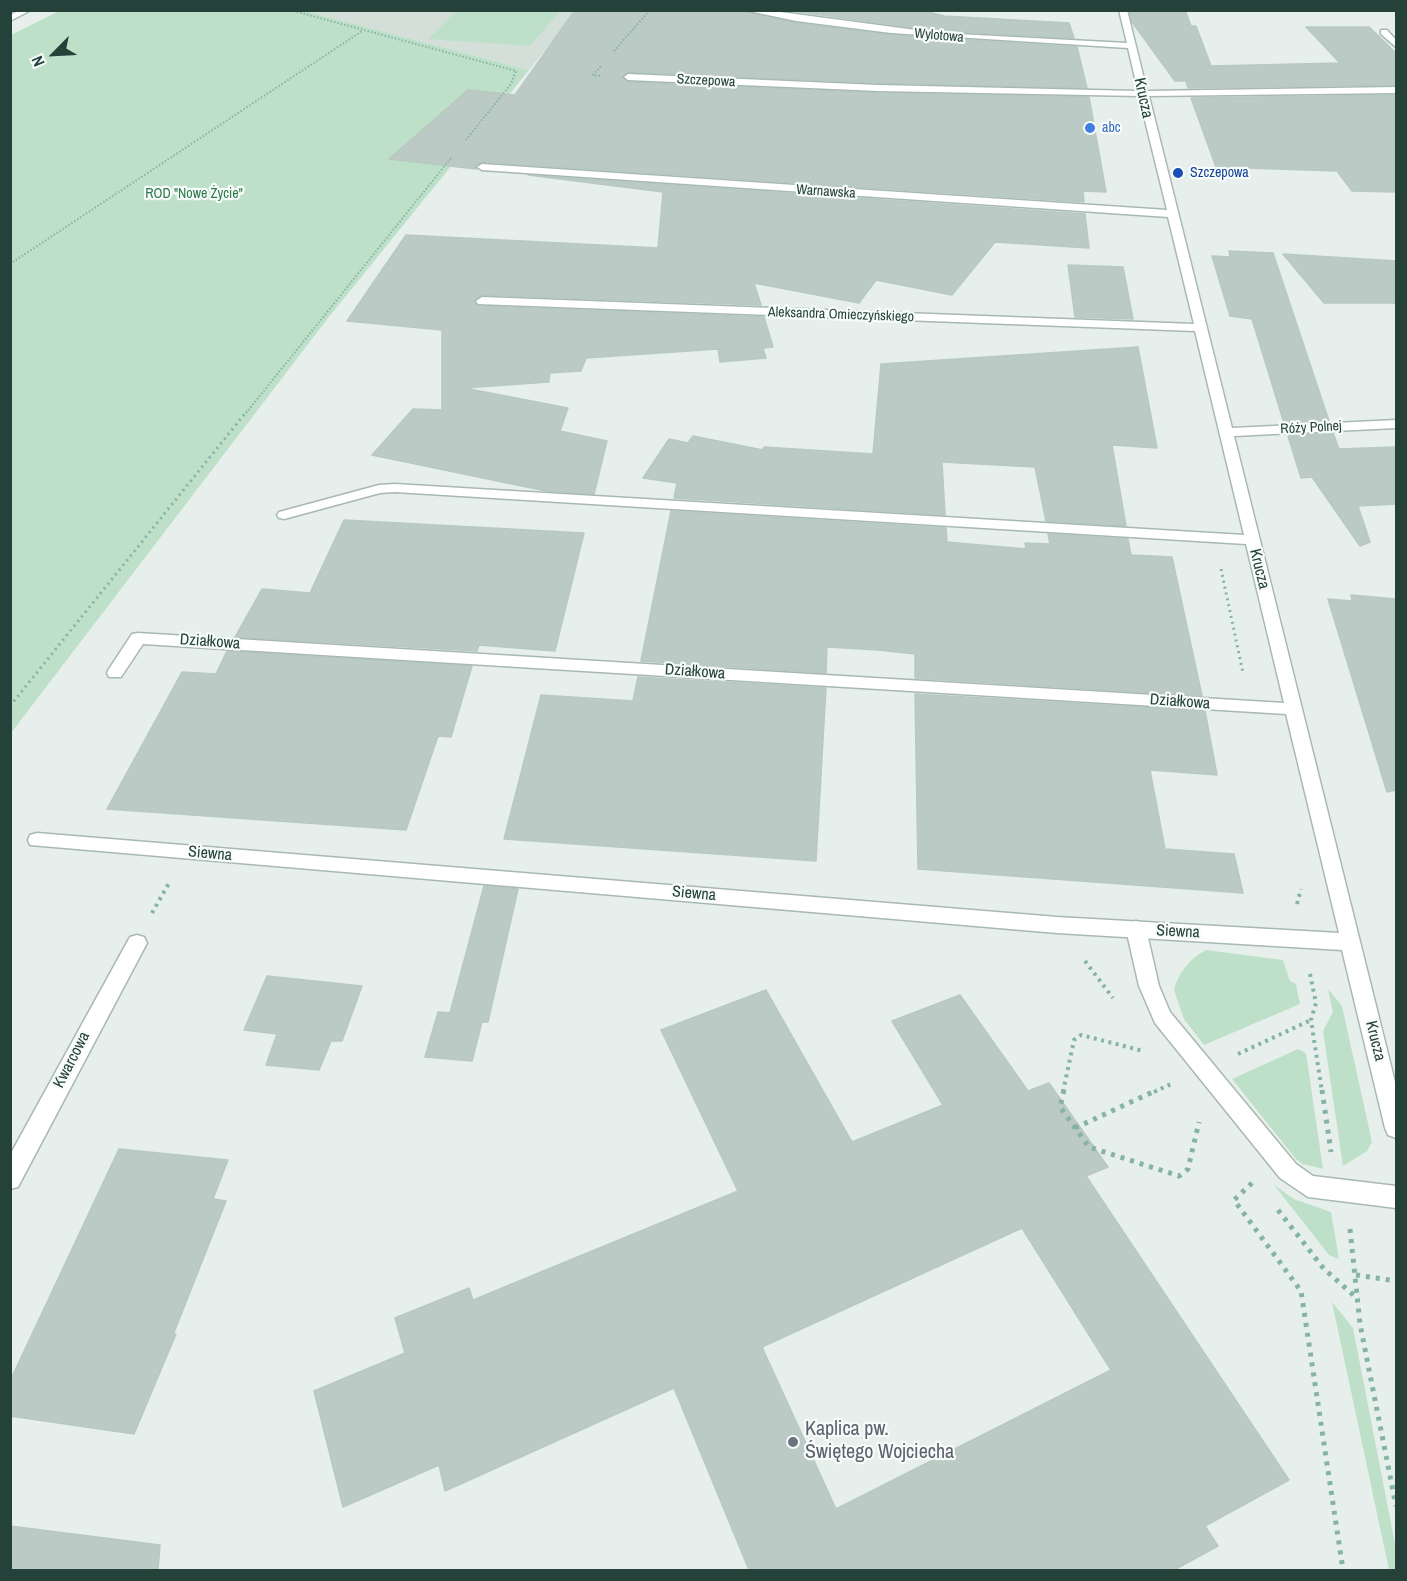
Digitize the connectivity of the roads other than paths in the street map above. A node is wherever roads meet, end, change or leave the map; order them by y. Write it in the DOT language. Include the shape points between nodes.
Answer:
graph roads {
  1 [pos="27,10"];
  2 [pos="748,10"];
  3 [pos="1123,10"];
  4 [pos="10,19"];
  5 [pos="1384,32"];
  6 [pos="1396,45"];
  7 [pos="1132,46"];
  8 [pos="628,77"];
  9 [pos="1396,90"];
  10 [pos="1142,93"];
  11 [pos="482,167"];
  12 [pos="1171,214"];
  13 [pos="482,301"];
  14 [pos="1200,328"];
  15 [pos="1396,424"];
  16 [pos="1226,432"];
  17 [pos="284,515"];
  18 [pos="1252,540"];
  19 [pos="115,674"];
  20 [pos="1294,709"];
  21 [pos="37,840"];
  22 [pos="1136,929"];
  23 [pos="1351,942"];
  24 [pos="137,943"];
  25 [pos="1396,1128"];
  26 [pos="10,1179"];
  27 [pos="1396,1197"];
  1 -- 4 [label="street"];
  2 -- 7 [label="street, Wylotowa" via="926,35"];
  3 -- 7 [label="street, Krucza"];
  5 -- 6 [label="street"];
  7 -- 10 [label="street, Krucza"];
  8 -- 10 [label="street, Szczepowa" via="878,88"];
  9 -- 10 [label="street, Szczepowa"];
  10 -- 12 [label="street, Krucza"];
  11 -- 12 [label="street, Warnawska"];
  12 -- 14 [label="street, Krucza"];
  13 -- 14 [label="street, Aleksandra Omieczyńskiego"];
  14 -- 16 [label="street, Krucza"];
  15 -- 16 [label="street, Róży Polnej"];
  16 -- 18 [label="street, Krucza"];
  17 -- 18 [label="street" via="395,488"];
  18 -- 20 [label="street, Krucza"];
  19 -- 20 [label="street, Działkowa" via="138,638"];
  20 -- 23 [label="street, Krucza"];
  21 -- 22 [label="street, Siewna"];
  22 -- 23 [label="street, Siewna"];
  22 -- 27 [label="street" via="1142,963 1162,1017 1297,1179 1325,1190"];
  23 -- 25 [label="street, Krucza"];
  24 -- 26 [label="street, Kwarcowa"];
}
